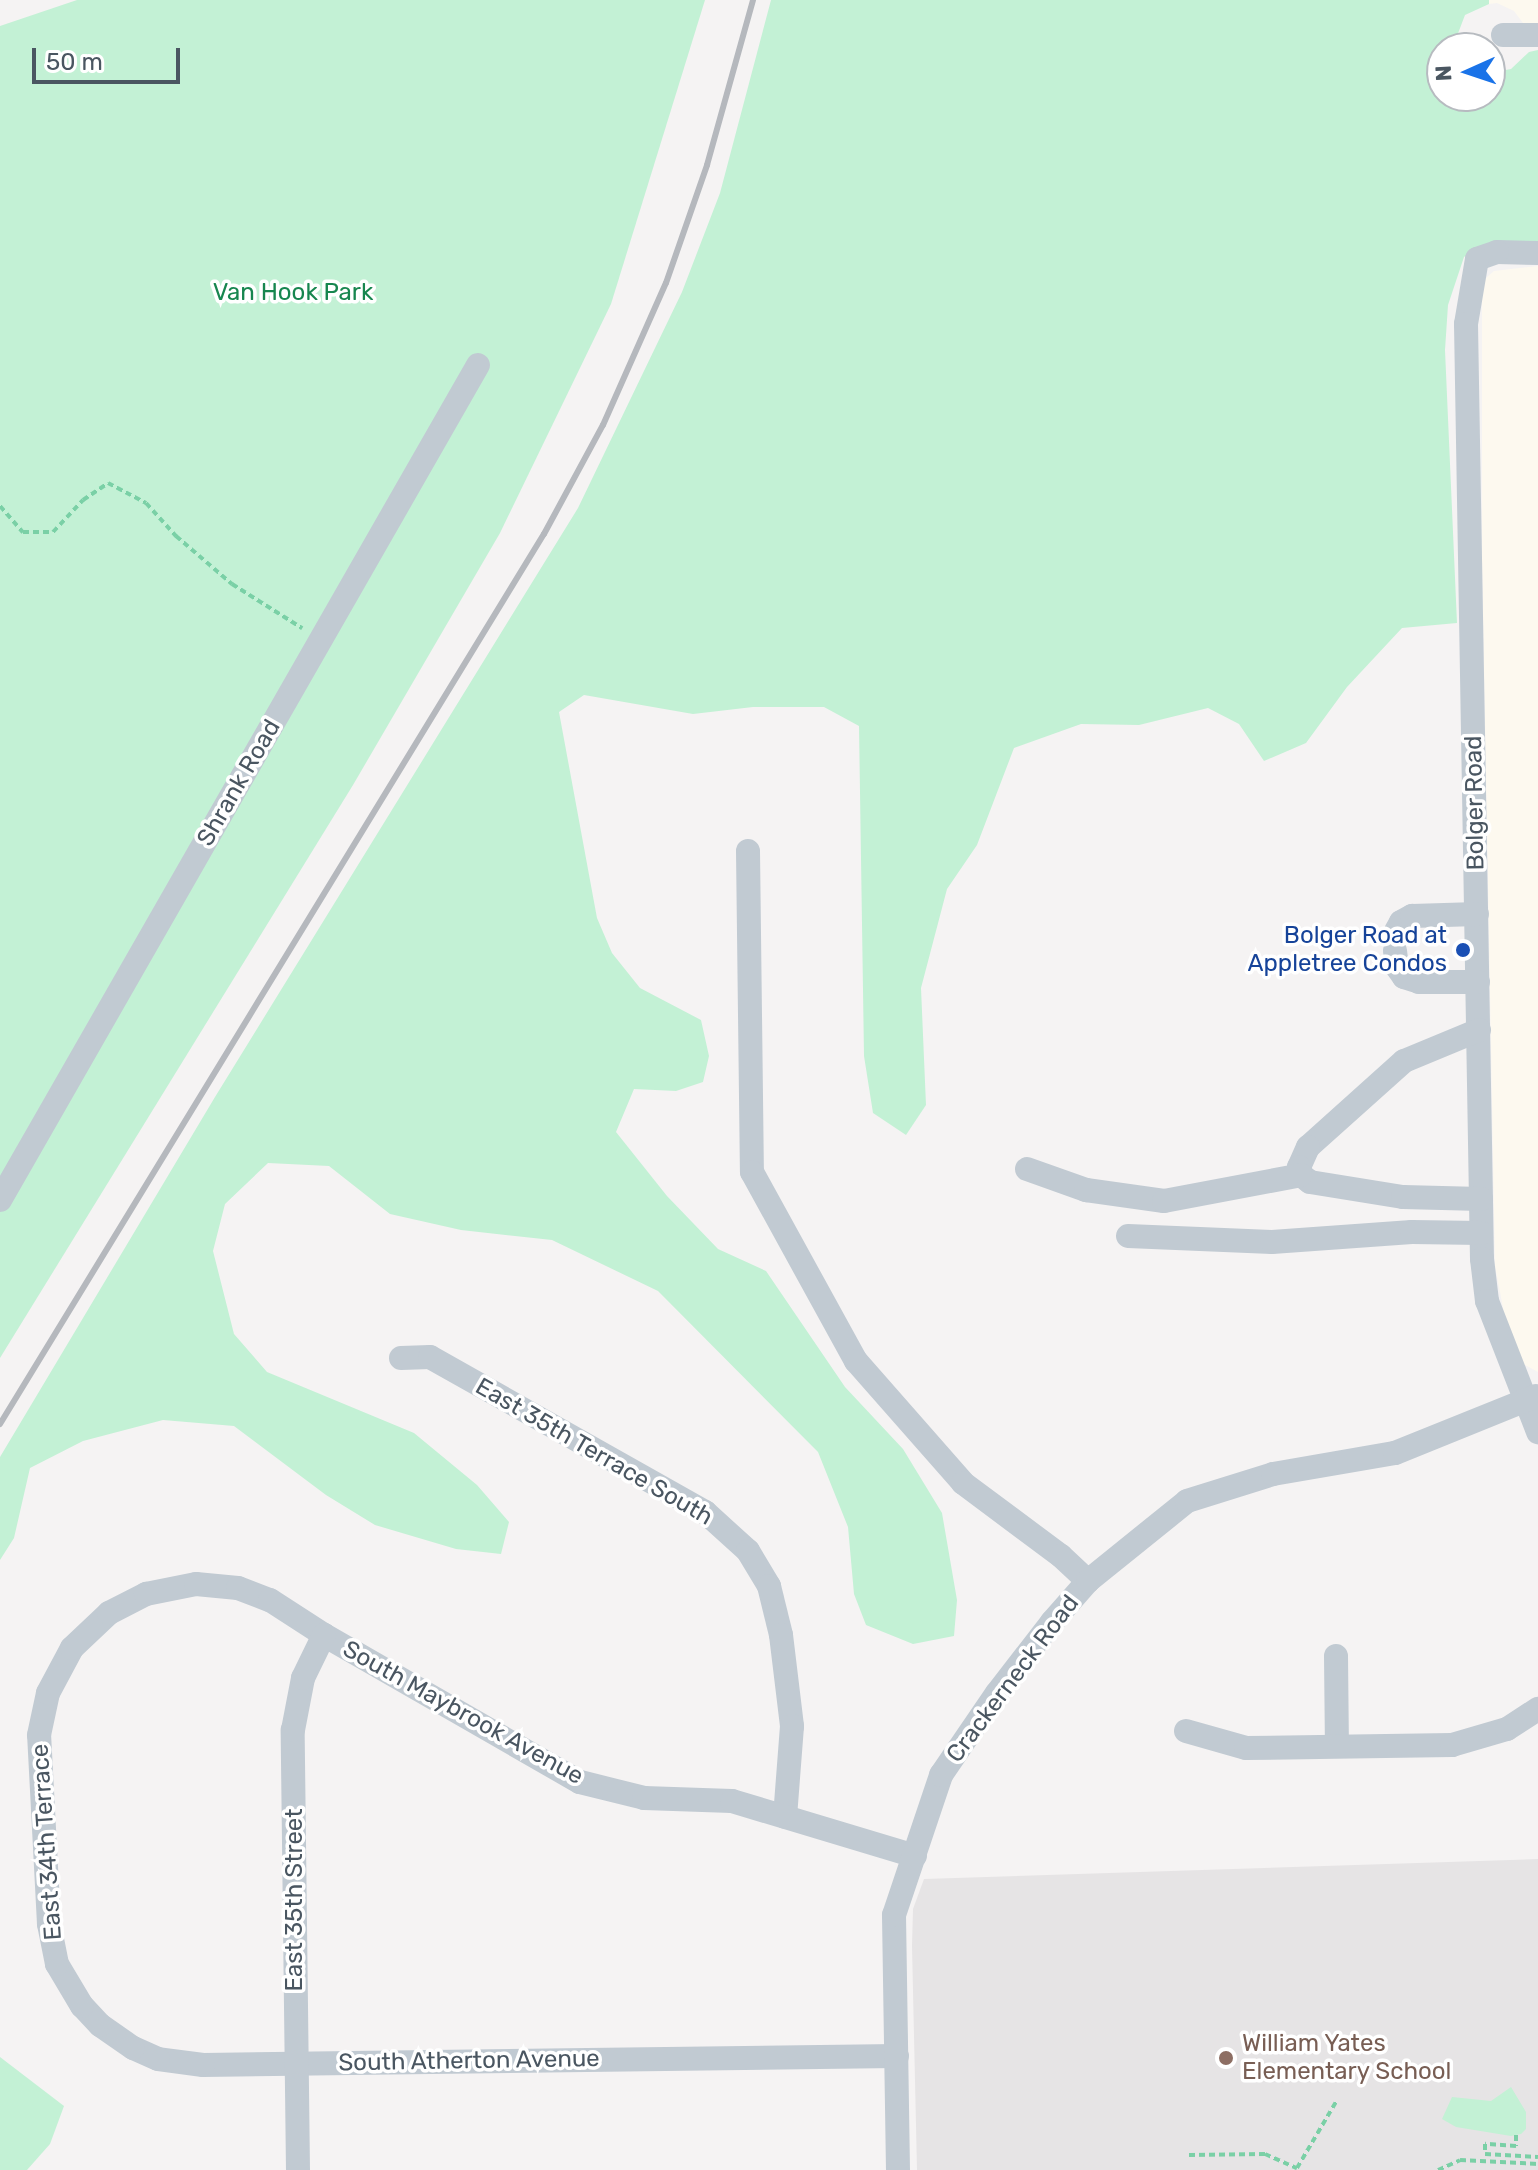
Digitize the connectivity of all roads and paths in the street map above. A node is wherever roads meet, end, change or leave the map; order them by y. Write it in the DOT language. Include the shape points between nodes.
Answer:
graph roads {
  1 [pos="1506,35"];
  2 [pos="1538,35"];
  3 [pos="1538,253"];
  4 [pos="478,365"];
  5 [pos="0,506"];
  6 [pos="321,640"];
  7 [pos="748,851"];
  8 [pos="1477,914"];
  9 [pos="1478,982"];
  10 [pos="1479,1030"];
  11 [pos="1027,1169"];
  12 [pos="1301,1175"];
  13 [pos="1481,1199"];
  14 [pos="0,1200"];
  15 [pos="1481,1233"];
  16 [pos="1128,1236"];
  17 [pos="401,1358"];
  18 [pos="1531,1399"];
  19 [pos="1538,1432"];
  20 [pos="1088,1581"];
  21 [pos="324,1635"];
  22 [pos="1336,1656"];
  23 [pos="48,1693"];
  24 [pos="1538,1709"];
  25 [pos="1186,1731"];
  26 [pos="1337,1746"];
  27 [pos="785,1817"];
  28 [pos="915,1856"];
  29 [pos="69,1988"];
  30 [pos="897,2056"];
  31 [pos="296,2064"];
  32 [pos="1337,2100"];
  33 [pos="1516,2135"];
  34 [pos="1189,2155"];
  35 [pos="1538,2157"];
  36 [pos="1538,2164"];
  37 [pos="1296,2169"];
  38 [pos="298,2170"];
  39 [pos="898,2170"];
  40 [pos="1438,2170"];
  1 -- 2 [label="street"];
  3 -- 8 [label="street, Bolger Road" via="1497,252 1477,259 1466,324"];
  4 -- 6 [label="street, Shrank Road"];
  5 -- 6 [label="path" via="23,532 53,532 108,483 146,503 232,584"];
  6 -- 14 [label="street, Shrank Road"];
  7 -- 20 [label="street" via="752,1172 856,1361 963,1483"];
  8 -- 9 [label="street, Bolger Road"];
  8 -- 9 [label="street" via="1412,916 1401,922 1395,941 1397,967 1404,977"];
  9 -- 10 [label="street, Bolger Road"];
  10 -- 12 [label="street" via="1404,1061 1308,1147"];
  10 -- 13 [label="street, Bolger Road"];
  11 -- 12 [label="street" via="1086,1190 1164,1201"];
  12 -- 13 [label="street" via="1310,1182 1403,1197"];
  13 -- 15 [label="street, Bolger Road"];
  15 -- 16 [label="street" via="1272,1242"];
  15 -- 18 [label="street, Bolger Road" via="1487,1301"];
  17 -- 27 [label="street, East 35th Terrace South" via="430,1357 705,1512 748,1551 769,1586 781,1635 792,1726"];
  18 -- 19 [label="street, Bolger Road"];
  18 -- 20 [label="street, Crackerneck Road" via="1395,1453 1273,1474 1187,1501"];
  20 -- 28 [label="street, Crackerneck Road" via="997,1693 941,1775"];
  21 -- 23 [label="street, South Maybrook Avenue" via="270,1600 238,1588 196,1584 146,1594 109,1613 72,1648"];
  21 -- 27 [label="street, South Maybrook Avenue" via="580,1782 644,1798 732,1801"];
  21 -- 31 [label="street, East 35th Street" via="303,1678 293,1730"];
  22 -- 26 [label="street"];
  23 -- 29 [label="street, East 34th Terrace" via="39,1735 49,1924 57,1964"];
  24 -- 26 [label="street" via="1507,1729 1452,1745"];
  25 -- 26 [label="street" via="1233,1747"];
  27 -- 28 [label="street, South Maybrook Avenue"];
  28 -- 30 [label="street, Crackerneck Road" via="894,1915"];
  29 -- 31 [label="street, South Atherton Avenue" via="100,2025 158,2059 203,2065"];
  30 -- 31 [label="street, South Atherton Avenue"];
  30 -- 39 [label="street, Crackerneck Road"];
  31 -- 38 [label="street, East 35th Street"];
  32 -- 37 [label="path"];
  33 -- 35 [label="path" via="1516,2146 1485,2144 1485,2154"];
  34 -- 37 [label="path" via="1265,2154"];
  36 -- 40 [label="path" via="1463,2160"];
}
